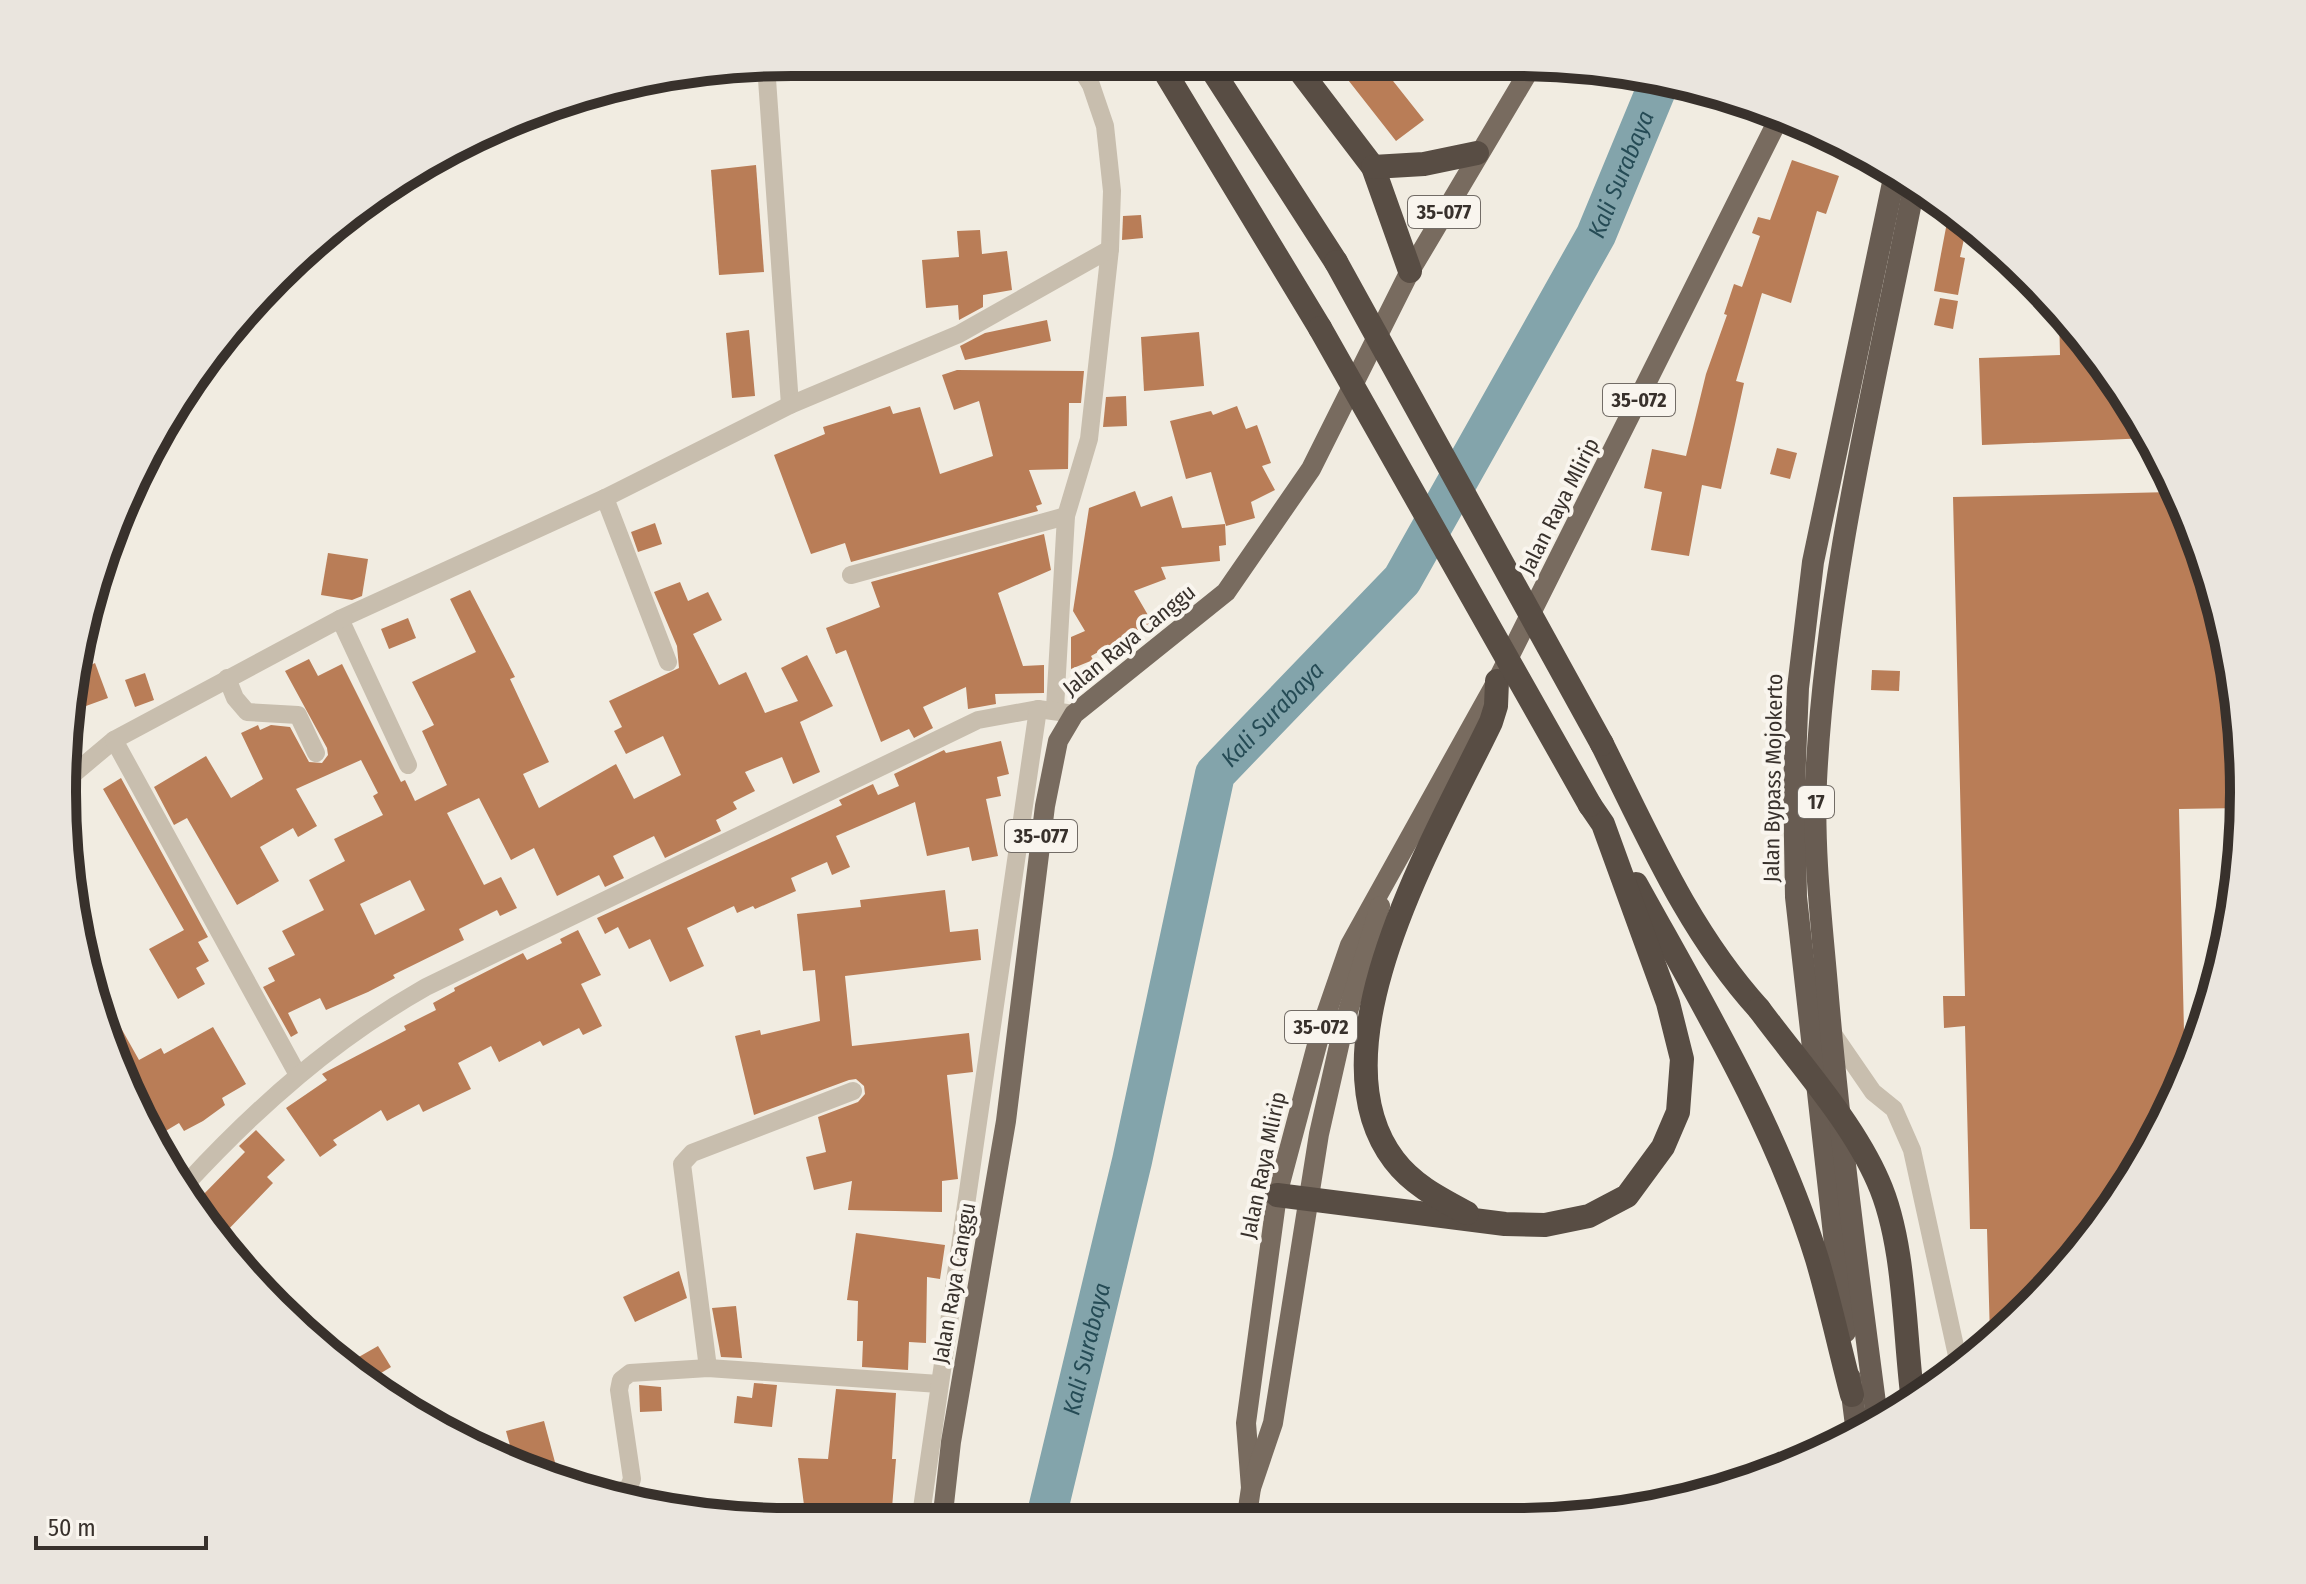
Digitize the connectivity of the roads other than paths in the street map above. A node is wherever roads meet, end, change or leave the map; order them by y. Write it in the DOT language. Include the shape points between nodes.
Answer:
graph roads {
  1 [pos="1086,76"];
  2 [pos="1167,76"];
  3 [pos="1216,76"];
  4 [pos="1304,76"];
  5 [pos="1525,76"];
  6 [pos="767,77"];
  7 [pos="1775,126"];
  8 [pos="1477,153"];
  9 [pos="1373,167"];
  10 [pos="1893,185"];
  11 [pos="1912,197"];
  12 [pos="1110,249"];
  13 [pos="1410,271"];
  14 [pos="790,405"];
  15 [pos="605,498"];
  16 [pos="1066,516"];
  17 [pos="851,575"];
  18 [pos="340,619"];
  19 [pos="668,662"];
  20 [pos="227,678"];
  21 [pos="1497,681"];
  22 [pos="1056,710"];
  23 [pos="114,740"];
  24 [pos="316,753"];
  25 [pos="408,765"];
  26 [pos="77,771"];
  27 [pos="1596,814"];
  28 [pos="1391,867"];
  29 [pos="1831,1031"];
  30 [pos="298,1075"];
  31 [pos="853,1091"];
  32 [pos="190,1179"];
  33 [pos="1277,1195"];
  34 [pos="1308,1200"];
  35 [pos="1477,1218"];
  36 [pos="1957,1354"];
  37 [pos="708,1368"];
  38 [pos="939,1384"];
  39 [pos="1911,1387"];
  40 [pos="1852,1395"];
  41 [pos="1876,1410"];
  42 [pos="1855,1421"];
  43 [pos="626,1488"];
  44 [pos="1251,1488"];
  45 [pos="922,1508"];
  46 [pos="944,1508"];
  47 [pos="1248,1508"];
  1 -- 12 [label="street" via="1105,126 1112,191"];
  2 -- 27 [label="highway, bridge" via="1320,328"];
  3 -- 39 [label="highway, bridge" via="1336,262 1702,935 1858,1145 1878,1181 1894,1241"];
  4 -- 9 [label="highway"];
  5 -- 8 [label="main road, Jalan Raya Canggu / 35-077"];
  6 -- 14 [label="street"];
  7 -- 21 [label="main road, Jalan Raya Mlirip / 35-072"];
  8 -- 9 [label="highway"];
  8 -- 13 [label="main road, Jalan Raya Canggu / 35-077"];
  9 -- 13 [label="highway"];
  10 -- 40 [label="highway, Jalan Bypass Mojokerto / 17" via="1813,562 1798,688 1794,785 1796,897"];
  11 -- 29 [label="highway, Jalan Bypass Mojokerto / 17" via="1845,519 1832,608 1815,847"];
  12 -- 14 [label="street" via="959,334"];
  12 -- 16 [label="street" via="1089,439"];
  13 -- 22 [label="main road, Jalan Raya Canggu / 35-077" via="1311,469 1226,592"];
  14 -- 15 [label="street"];
  15 -- 18 [label="street"];
  15 -- 19 [label="street"];
  16 -- 17 [label="street"];
  16 -- 22 [label="street"];
  18 -- 20 [label="street"];
  18 -- 25 [label="street"];
  20 -- 23 [label="street"];
  20 -- 24 [label="street" via="247,712 298,715"];
  21 -- 28 [label="main road, Jalan Raya Mlirip / 35-072"];
  21 -- 35 [label="highway" via="1491,722 1386,952 1371,1009 1366,1059 1374,1120 1393,1159 1424,1190"];
  22 -- 30 [label="street" via="978,720 426,987 346,1037"];
  22 -- 38 [label="street"];
  22 -- 46 [label="main road, Jalan Raya Canggu / 35-077" via="1058,741 1045,806 1006,1121"];
  23 -- 26 [label="street"];
  23 -- 30 [label="street"];
  27 -- 35 [label="highway" via="1668,1003 1682,1059 1678,1112 1663,1147 1627,1196 1589,1216 1545,1225"];
  27 -- 40 [label="highway" via="1729,1051 1775,1149 1816,1257"];
  28 -- 33 [label="main road, Jalan Raya Mlirip / 35-072" via="1350,945 1322,1026"];
  28 -- 34 [label="main road, Jalan Raya Mlirip / 35-072" via="1343,1028"];
  29 -- 36 [label="street" via="1873,1092 1903,1124"];
  29 -- 41 [label="highway, Jalan Bypass Mojokerto / 17"];
  30 -- 32 [label="street"];
  31 -- 37 [label="street" via="692,1153 682,1164"];
  33 -- 34 [label="highway"];
  33 -- 44 [label="main road, Jalan Raya Mlirip / 35-072" via="1246,1423"];
  34 -- 35 [label="highway"];
  34 -- 44 [label="main road, Jalan Raya Mlirip / 35-072" via="1273,1423"];
  37 -- 38 [label="street"];
  37 -- 43 [label="street" via="630,1373 621,1380 633,1471"];
  38 -- 45 [label="street"];
  40 -- 42 [label="highway, Jalan Bypass Mojokerto / 17"];
  44 -- 47 [label="main road, Jalan Raya Mlirip / 35-072"];
}
